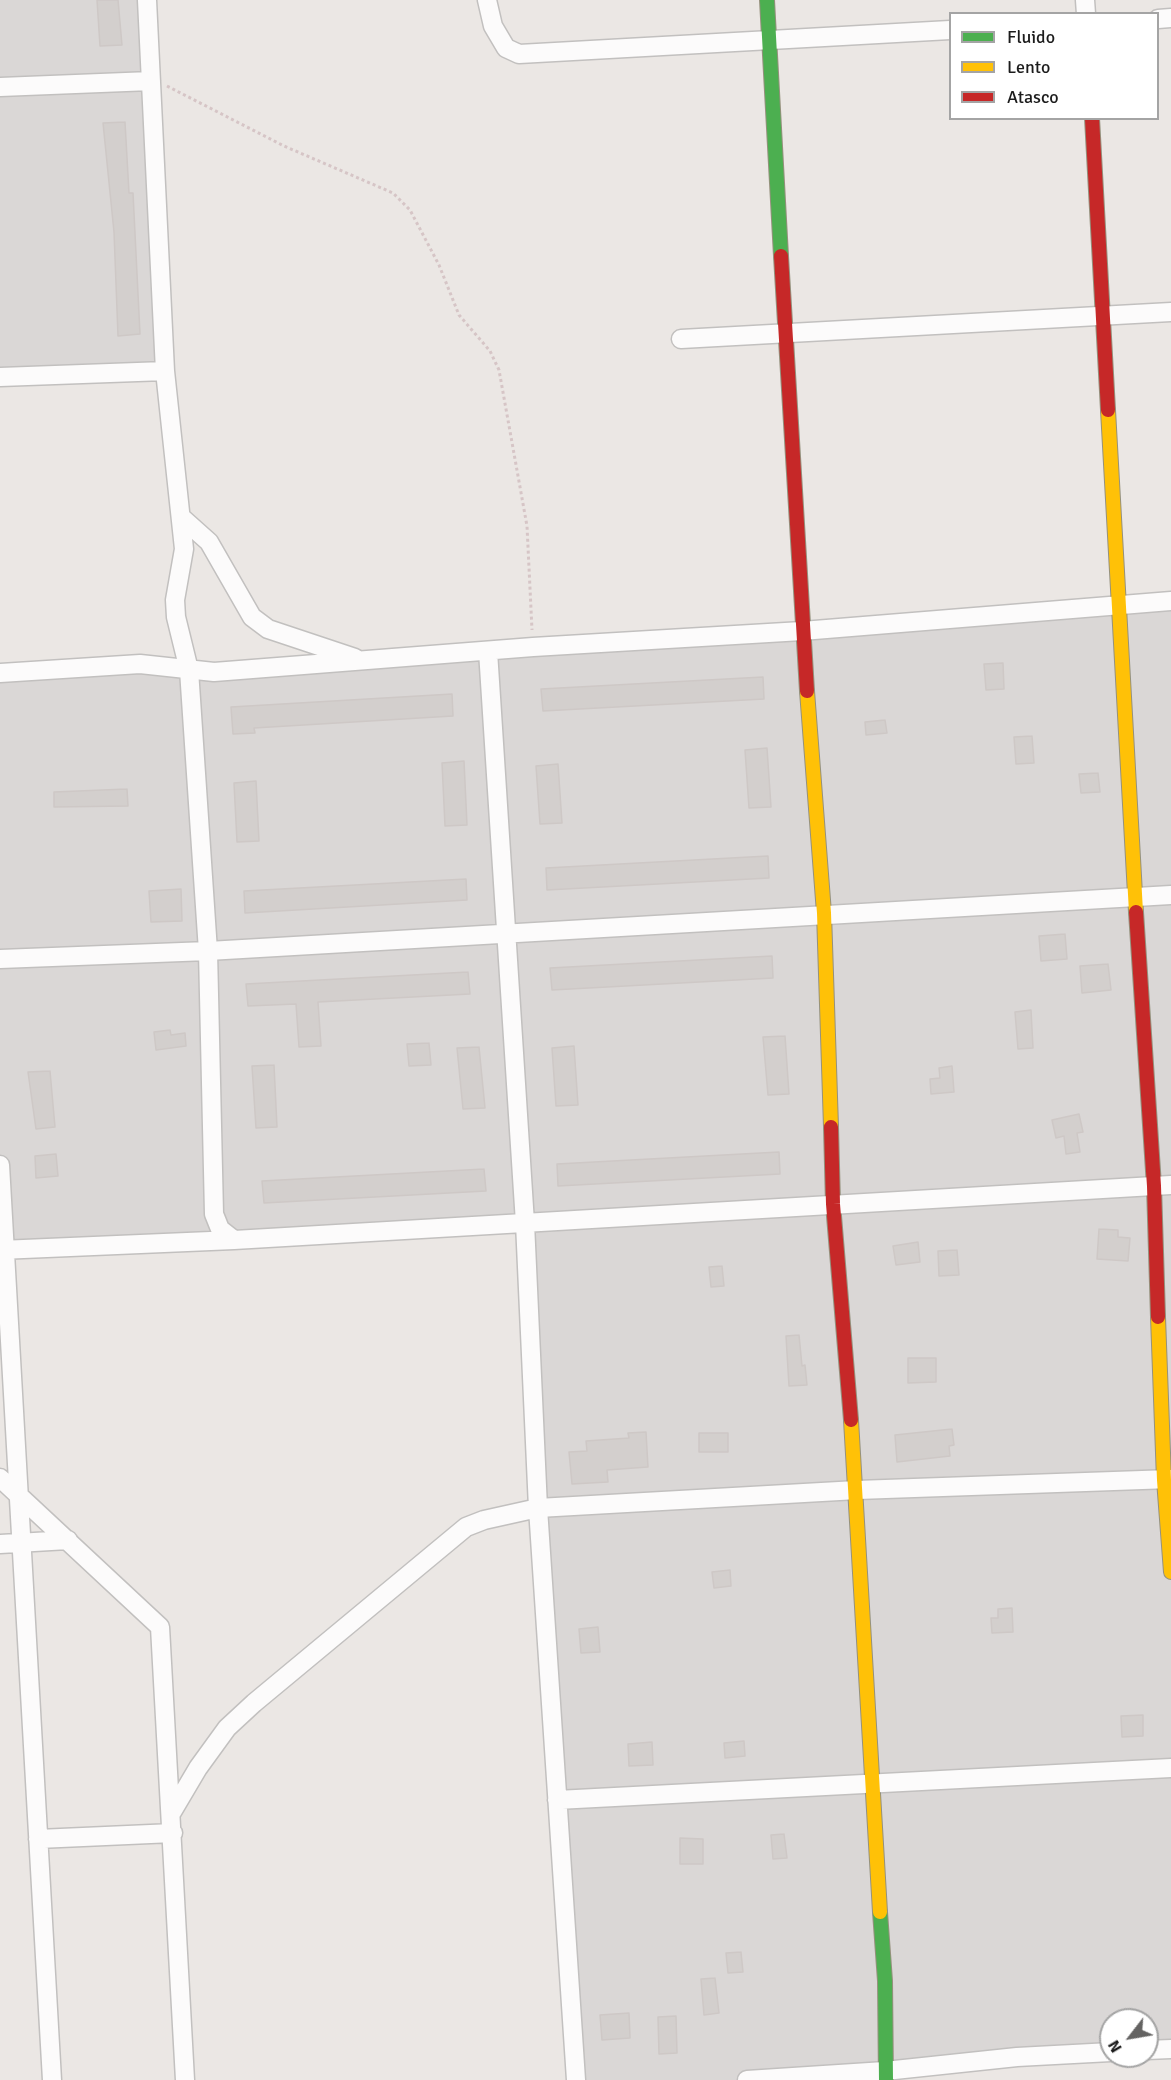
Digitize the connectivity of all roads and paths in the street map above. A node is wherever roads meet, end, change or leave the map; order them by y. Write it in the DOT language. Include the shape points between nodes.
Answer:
graph roads {
  1 [pos="147,0"];
  2 [pos="487,0"];
  3 [pos="767,0"];
  4 [pos="949,30"];
  5 [pos="770,40"];
  6 [pos="151,81"];
  7 [pos="0,87"];
  8 [pos="1092,120"];
  9 [pos="1171,312"];
  10 [pos="1104,315"];
  11 [pos="786,333"];
  12 [pos="681,339"];
  13 [pos="165,371"];
  14 [pos="0,377"];
  15 [pos="181,517"];
  16 [pos="1171,601"];
  17 [pos="1121,605"];
  18 [pos="802,631"];
  19 [pos="533,647"];
  20 [pos="488,651"];
  21 [pos="365,662"];
  22 [pos="189,670"];
  23 [pos="0,673"];
  24 [pos="1171,894"];
  25 [pos="1135,897"];
  26 [pos="824,913"];
  27 [pos="506,932"];
  28 [pos="208,951"];
  29 [pos="0,959"];
  30 [pos="0,1165"];
  31 [pos="1163,1186"];
  32 [pos="833,1204"];
  33 [pos="525,1223"];
  34 [pos="234,1240"];
  35 [pos="3,1250"];
  36 [pos="0,1478"];
  37 [pos="1167,1480"];
  38 [pos="857,1490"];
  39 [pos="19,1495"];
  40 [pos="538,1508"];
  41 [pos="68,1540"];
  42 [pos="22,1543"];
  43 [pos="0,1544"];
  44 [pos="1171,1572"];
  45 [pos="1171,1768"];
  46 [pos="871,1784"];
  47 [pos="557,1800"];
  48 [pos="171,1812"];
  49 [pos="173,1833"];
  50 [pos="38,1839"];
  51 [pos="1099,2053"];
  52 [pos="886,2075"];
  53 [pos="52,2080"];
  54 [pos="185,2080"];
  55 [pos="576,2080"];
  56 [pos="747,2080"];
  1 -- 6 [label="street"];
  2 -- 5 [label="street" via="492,26 506,48 519,54"];
  3 -- 5 [label="street"];
  4 -- 5 [label="street"];
  5 -- 11 [label="street"];
  6 -- 7 [label="street"];
  6 -- 13 [label="street"];
  6 -- 19 [label="path" via="175,88 284,146 393,193 410,210 439,265 459,315 490,351 499,370 528,526"];
  8 -- 10 [label="street"];
  9 -- 10 [label="street"];
  10 -- 11 [label="street"];
  10 -- 17 [label="street"];
  11 -- 12 [label="street"];
  11 -- 18 [label="street"];
  13 -- 14 [label="street"];
  13 -- 15 [label="street"];
  15 -- 21 [label="street" via="209,542 252,617 268,629"];
  15 -- 22 [label="street" via="184,549 176,608"];
  16 -- 17 [label="street"];
  17 -- 18 [label="street"];
  17 -- 25 [label="street"];
  18 -- 19 [label="street"];
  18 -- 26 [label="street"];
  19 -- 20 [label="street"];
  20 -- 21 [label="street"];
  20 -- 27 [label="street"];
  21 -- 22 [label="street" via="214,672"];
  22 -- 23 [label="street" via="140,664"];
  22 -- 28 [label="street"];
  24 -- 25 [label="street"];
  25 -- 26 [label="street"];
  25 -- 31 [label="street"];
  26 -- 27 [label="street"];
  26 -- 32 [label="street"];
  27 -- 28 [label="street"];
  27 -- 33 [label="street"];
  28 -- 29 [label="street"];
  28 -- 34 [label="street" via="214,1214 220,1229"];
  30 -- 35 [label="street"];
  31 -- 32 [label="street"];
  31 -- 37 [label="street"];
  32 -- 33 [label="street"];
  32 -- 38 [label="street"];
  33 -- 34 [label="street"];
  33 -- 40 [label="street"];
  34 -- 35 [label="street"];
  35 -- 39 [label="street"];
  36 -- 39 [label="street"];
  37 -- 38 [label="street"];
  37 -- 44 [label="street"];
  38 -- 40 [label="street"];
  38 -- 46 [label="street"];
  39 -- 41 [label="street"];
  39 -- 42 [label="street"];
  40 -- 47 [label="street"];
  40 -- 48 [label="street" via="466,1527 337,1632 227,1728"];
  41 -- 42 [label="street"];
  41 -- 48 [label="street" via="160,1627"];
  42 -- 43 [label="street"];
  42 -- 50 [label="street"];
  45 -- 46 [label="street"];
  46 -- 47 [label="street"];
  46 -- 52 [label="street" via="885,1981"];
  47 -- 55 [label="street"];
  48 -- 49 [label="street"];
  49 -- 50 [label="street"];
  49 -- 54 [label="street"];
  50 -- 53 [label="street"];
  51 -- 52 [label="street" via="1017,2057"];
  52 -- 56 [label="street"];
}
